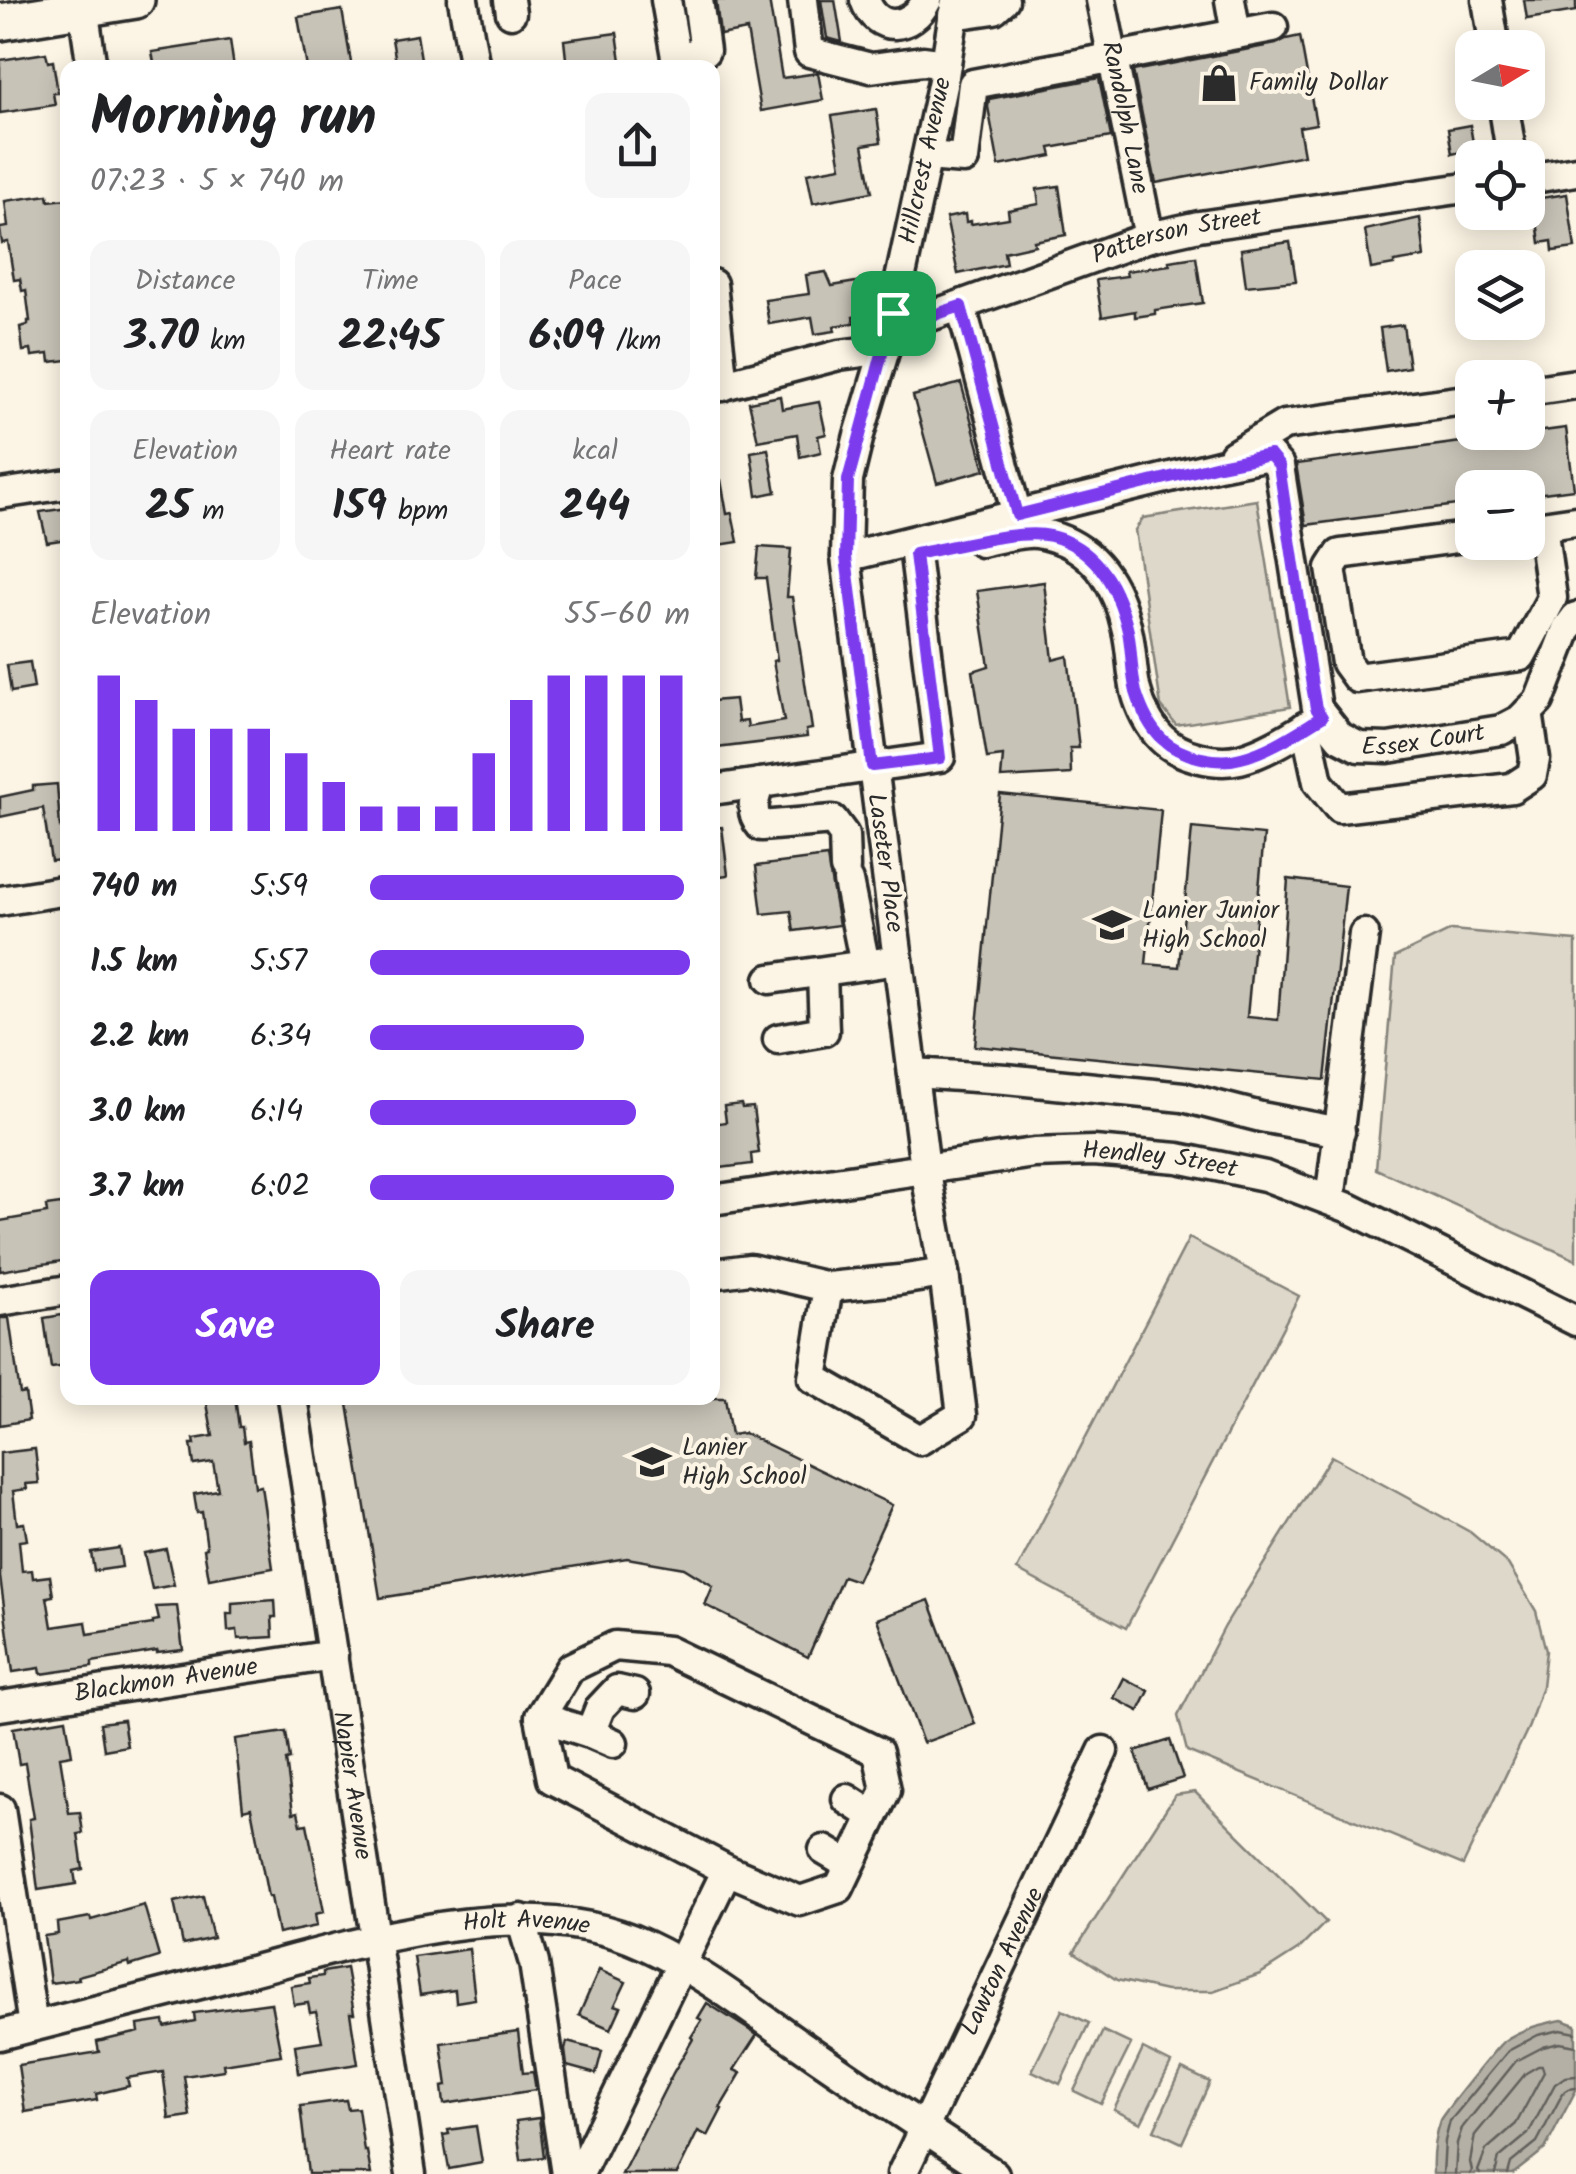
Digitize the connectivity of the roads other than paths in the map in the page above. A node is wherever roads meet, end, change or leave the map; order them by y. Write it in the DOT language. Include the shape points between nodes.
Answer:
graph roads {
  1 [pos="136,0"];
  2 [pos="464,0"];
  3 [pos="666,0"];
  4 [pos="698,0"];
  5 [pos="803,0"];
  6 [pos="865,0"];
  7 [pos="926,0"];
  8 [pos="1004,0"];
  9 [pos="1100,0"];
  10 [pos="1230,0"];
  11 [pos="1487,0"];
  12 [pos="83,4"];
  13 [pos="954,8"];
  14 [pos="0,22"];
  15 [pos="908,23"];
  16 [pos="1273,27"];
  17 [pos="1491,30"];
  18 [pos="1236,34"];
  19 [pos="1112,58"];
  20 [pos="91,60"];
  21 [pos="474,60"];
  22 [pos="676,60"];
  23 [pos="684,60"];
  24 [pos="934,63"];
  25 [pos="927,156"];
  26 [pos="1576,172"];
  27 [pos="1545,177"];
  28 [pos="1455,190"];
  29 [pos="1149,237"];
  30 [pos="961,306"];
  31 [pos="893,313"];
  32 [pos="884,349"];
  33 [pos="1576,384"];
  34 [pos="720,386"];
  35 [pos="1545,389"];
  36 [pos="1455,400"];
  37 [pos="1219,465"];
  38 [pos="60,485"];
  39 [pos="0,494"];
  40 [pos="1017,515"];
  41 [pos="1576,521"];
  42 [pos="1545,526"];
  43 [pos="1455,538"];
  44 [pos="915,554"];
  45 [pos="846,557"];
  46 [pos="1543,560"];
  47 [pos="1338,614"];
  48 [pos="1576,617"];
  49 [pos="1302,620"];
  50 [pos="1528,712"];
  51 [pos="1314,722"];
  52 [pos="872,766"];
  53 [pos="760,783"];
  54 [pos="720,789"];
  55 [pos="881,832"];
  56 [pos="844,834"];
  57 [pos="60,891"];
  58 [pos="0,901"];
  59 [pos="1364,934"];
  60 [pos="898,960"];
  61 [pos="865,965"];
  62 [pos="822,972"];
  63 [pos="770,980"];
  64 [pos="778,1039"];
  65 [pos="912,1073"];
  66 [pos="1340,1132"];
  67 [pos="925,1168"];
  68 [pos="720,1199"];
  69 [pos="1330,1200"];
  70 [pos="720,1273"];
  71 [pos="944,1273"];
  72 [pos="828,1287"];
  73 [pos="60,1291"];
  74 [pos="0,1302"];
  75 [pos="1576,1322"];
  76 [pos="294,1405"];
  77 [pos="333,1655"];
  78 [pos="636,1694"];
  79 [pos="0,1706"];
  80 [pos="540,1717"];
  81 [pos="1103,1751"];
  82 [pos="847,1799"];
  83 [pos="0,1809"];
  84 [pos="873,1816"];
  85 [pos="824,1850"];
  86 [pos="849,1865"];
  87 [pos="727,1870"];
  88 [pos="521,1920"];
  89 [pos="374,1940"];
  90 [pos="680,1965"];
  91 [pos="33,2026"];
  92 [pos="0,2035"];
  93 [pos="924,2128"];
  94 [pos="411,2174"];
  95 [pos="566,2174"];
  96 [pos="579,2174"];
  97 [pos="902,2174"];
  98 [pos="994,2174"];
  1 -- 12 [label="main road"];
  2 -- 21 [label="street"];
  3 -- 22 [label="street"];
  4 -- 23 [label="street" via="705,51"];
  5 -- 24 [label="street" via="809,52 870,68"];
  6 -- 15 [label="street" via="885,24"];
  7 -- 15 [label="street"];
  8 -- 13 [label="street" via="994,10"];
  9 -- 19 [label="street, Randolph Lane"];
  10 -- 18 [label="street"];
  11 -- 17 [label="street"];
  12 -- 14 [label="main road"];
  12 -- 20 [label="street"];
  13 -- 24 [label="street, Hillcrest Avenue"];
  15 -- 24 [label="street" via="912,50"];
  16 -- 18 [label="street"];
  18 -- 19 [label="street"];
  19 -- 25 [label="street" via="973,84 964,159"];
  19 -- 29 [label="street, Randolph Lane"];
  24 -- 25 [label="street, Hillcrest Avenue"];
  25 -- 31 [label="street, Hillcrest Avenue"];
  26 -- 27 [label="street"];
  28 -- 29 [label="street, Patterson Street"];
  29 -- 30 [label="street, Patterson Street"];
  30 -- 31 [label="street, Patterson Street" via="925,318"];
  30 -- 40 [label="street"];
  31 -- 32 [label="street, Hillcrest Avenue"];
  32 -- 34 [label="street"];
  32 -- 45 [label="street, Hillcrest Avenue" via="848,480"];
  33 -- 35 [label="street"];
  36 -- 37 [label="street" via="1284,425"];
  37 -- 40 [label="street"];
  37 -- 49 [label="street" via="1270,455 1279,466"];
  38 -- 39 [label="street"];
  40 -- 45 [label="street"];
  41 -- 42 [label="street"];
  43 -- 47 [label="street" via="1340,554 1331,568"];
  44 -- 45 [label="street"];
  44 -- 51 [label="street" via="1028,532 1074,544 1116,589 1144,714 1162,739 1183,752 1238,760"];
  44 -- 52 [label="street" via="940,758"];
  45 -- 52 [label="street, Laseter Place"];
  46 -- 47 [label="street" via="1552,598 1521,656 1357,678 1346,664"];
  47 -- 49 [label="street"];
  48 -- 50 [label="street"];
  49 -- 51 [label="street"];
  50 -- 51 [label="street, Essex Court" via="1501,730 1388,748 1359,747"];
  50 -- 51 [label="street" via="1532,775 1512,788 1338,808 1318,782"];
  52 -- 53 [label="street"];
  52 -- 55 [label="street, Laseter Place"];
  53 -- 54 [label="street"];
  53 -- 56 [label="street" via="753,804 761,826 833,820"];
  55 -- 56 [label="street"];
  55 -- 60 [label="street, Laseter Place"];
  56 -- 61 [label="street"];
  57 -- 58 [label="street"];
  59 -- 66 [label="street"];
  60 -- 61 [label="street"];
  60 -- 65 [label="street, Laseter Place"];
  61 -- 62 [label="street"];
  62 -- 63 [label="street"];
  62 -- 64 [label="street" via="824,1032"];
  65 -- 66 [label="street" via="1182,1097"];
  65 -- 67 [label="street, Laseter Place"];
  66 -- 69 [label="street"];
  67 -- 68 [label="street, Hendley Street"];
  67 -- 69 [label="street, Hendley Street" via="1034,1153 1110,1152 1265,1176"];
  67 -- 71 [label="street, Laseter Place"];
  69 -- 75 [label="street, Hendley Street"];
  70 -- 72 [label="street" via="750,1269"];
  71 -- 72 [label="street"];
  71 -- 72 [label="street, Laseter Place" via="962,1415 920,1440 814,1378"];
  73 -- 74 [label="street"];
  76 -- 77 [label="street, Napier Avenue"];
  77 -- 79 [label="street, Blackmon Avenue"];
  77 -- 89 [label="street, Napier Avenue"];
  78 -- 80 [label="street" via="617,1690 600,1708 601,1738"];
  80 -- 84 [label="street" via="570,1668 615,1646 668,1651 878,1752 886,1790"];
  80 -- 87 [label="street" via="552,1779"];
  81 -- 93 [label="street, Lawton Avenue"];
  82 -- 84 [label="street"];
  83 -- 91 [label="street"];
  84 -- 86 [label="street"];
  85 -- 86 [label="street"];
  86 -- 87 [label="street" via="838,1888 800,1900"];
  87 -- 90 [label="street"];
  88 -- 89 [label="street, Holt Avenue"];
  88 -- 90 [label="street, Holt Avenue" via="603,1930"];
  88 -- 95 [label="street" via="534,1962"];
  89 -- 91 [label="street, Holt Avenue"];
  89 -- 94 [label="street, Napier Avenue"];
  90 -- 93 [label="street, Holt Avenue"];
  90 -- 96 [label="street"];
  91 -- 92 [label="street, Holt Avenue"];
  93 -- 97 [label="street, Lawton Avenue"];
  93 -- 98 [label="street, Holt Avenue"];
}
